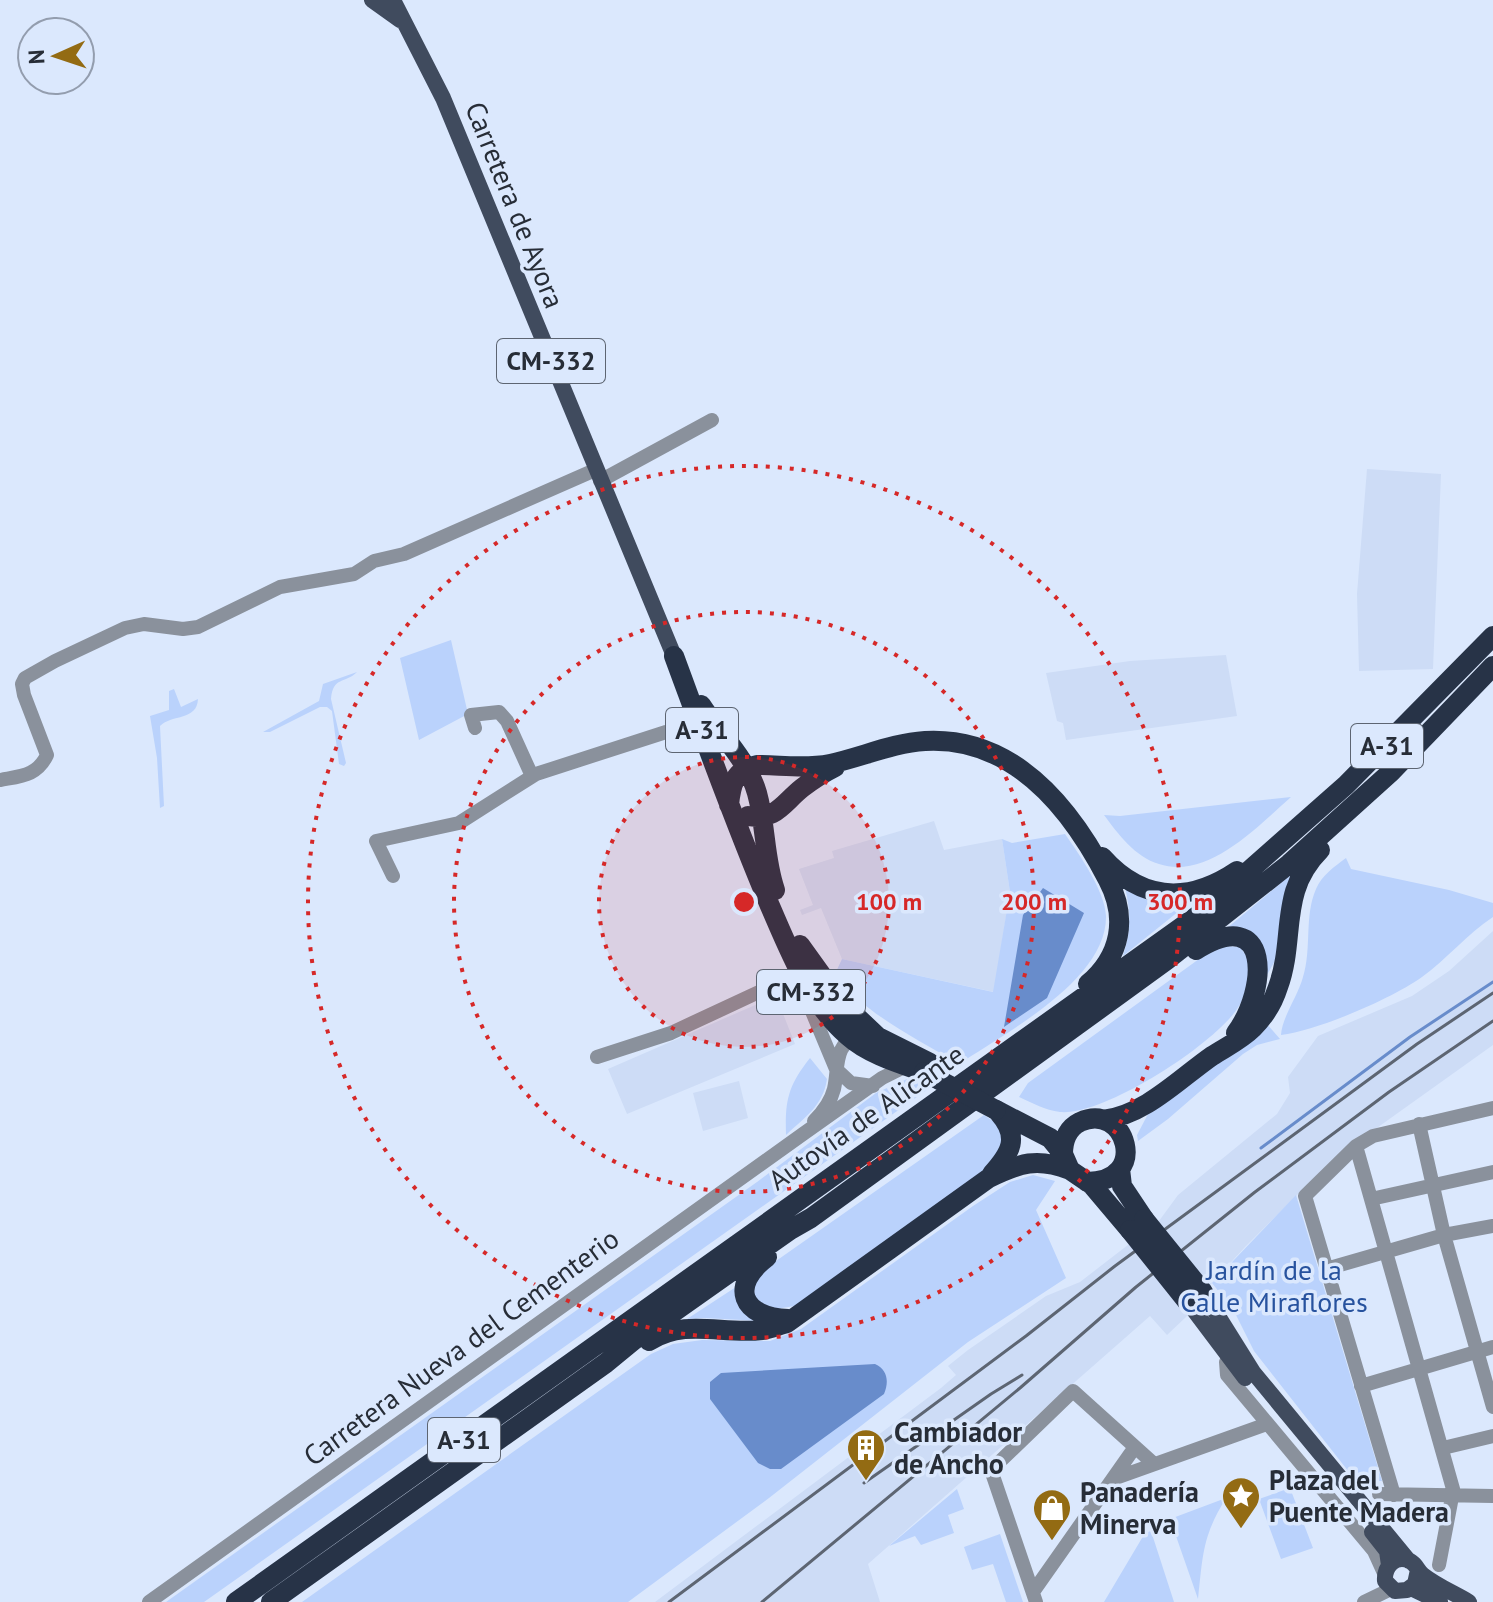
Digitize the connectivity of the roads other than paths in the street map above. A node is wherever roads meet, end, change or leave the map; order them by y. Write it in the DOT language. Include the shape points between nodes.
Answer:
graph roads {
  1 [pos="372,0"];
  2 [pos="393,0"];
  3 [pos="402,0"];
  4 [pos="406,25"];
  5 [pos="417,45"];
  6 [pos="712,420"];
  7 [pos="598,476"];
  8 [pos="1493,636"];
  9 [pos="674,656"];
  10 [pos="1493,666"];
  11 [pos="475,728"];
  12 [pos="666,732"];
  13 [pos="723,739"];
  14 [pos="849,759"];
  15 [pos="780,766"];
  16 [pos="746,767"];
  17 [pos="532,776"];
  18 [pos="0,780"];
  19 [pos="1356,804"];
  20 [pos="729,805"];
  21 [pos="783,808"];
  22 [pos="761,817"];
  23 [pos="1082,834"];
  24 [pos="1274,849"];
  25 [pos="770,873"];
  26 [pos="393,876"];
  27 [pos="784,937"];
  28 [pos="1167,960"];
  29 [pos="776,984"];
  30 [pos="1040,1026"];
  31 [pos="878,1037"];
  32 [pos="851,1039"];
  33 [pos="1213,1055"];
  34 [pos="597,1057"];
  35 [pos="836,1069"];
  36 [pos="901,1071"];
  37 [pos="1148,1103"];
  38 [pos="1000,1106"];
  39 [pos="1493,1108"];
  40 [pos="1093,1120"];
  41 [pos="1419,1124"];
  42 [pos="803,1134"];
  43 [pos="1126,1146"];
  44 [pos="1356,1146"];
  45 [pos="1074,1169"];
  46 [pos="1120,1169"];
  47 [pos="1493,1172"];
  48 [pos="989,1178"];
  49 [pos="1432,1185"];
  50 [pos="1371,1199"];
  51 [pos="811,1218"];
  52 [pos="1137,1224"];
  53 [pos="1493,1226"];
  54 [pos="1444,1235"];
  55 [pos="1386,1251"];
  56 [pos="1326,1269"];
  57 [pos="1197,1298"];
  58 [pos="792,1319"];
  59 [pos="1493,1347"];
  60 [pos="1477,1351"];
  61 [pos="1229,1357"];
  62 [pos="606,1363"];
  63 [pos="1421,1368"];
  64 [pos="1361,1386"];
  65 [pos="1493,1407"];
  66 [pos="1267,1424"];
  67 [pos="1493,1436"];
  68 [pos="1135,1447"];
  69 [pos="1443,1448"];
  70 [pos="1154,1464"];
  71 [pos="1113,1479"];
  72 [pos="1349,1488"];
  73 [pos="1387,1494"];
  74 [pos="1454,1496"];
  75 [pos="1493,1496"];
  76 [pos="1367,1509"];
  77 [pos="1414,1565"];
  78 [pos="1439,1565"];
  79 [pos="1388,1576"];
  80 [pos="1411,1588"];
  81 [pos="1035,1597"];
  82 [pos="1434,1600"];
  83 [pos="149,1602"];
  84 [pos="236,1602"];
  85 [pos="271,1602"];
  86 [pos="1364,1602"];
  87 [pos="1469,1602"];
  1 -- 4 [label="main road, CM-332"];
  2 -- 4 [label="main road, Carretera de Ayora / CM-332"];
  3 -- 5 [label="main road, CM-332"];
  4 -- 5 [label="main road, Carretera de Ayora / CM-332"];
  5 -- 7 [label="main road, Carretera de Ayora / CM-332"];
  6 -- 7 [label="street"];
  7 -- 9 [label="main road, Carretera de Ayora / CM-332"];
  7 -- 18 [label="street" via="374,561 354,574 280,587 198,627 125,628 55,661 22,684 47,755 43,765 34,773"];
  8 -- 24 [label="highway, Autovía de Alicante / A-31" via="1390,743"];
  9 -- 13 [label="highway, A-31"];
  9 -- 20 [label="highway, A-31"];
  10 -- 19 [label="highway, Autovía de Alicante / A-31"];
  11 -- 17 [label="street" via="471,715 499,712"];
  12 -- 17 [label="street"];
  13 -- 15 [label="highway"];
  13 -- 16 [label="highway, A-31"];
  14 -- 15 [label="highway"];
  14 -- 21 [label="highway" via="808,783"];
  14 -- 23 [label="highway" via="926,741 982,747 1041,784"];
  15 -- 16 [label="highway, A-31"];
  15 -- 21 [label="highway, A-31"];
  16 -- 20 [label="highway, A-31" via="734,779"];
  16 -- 22 [label="highway, A-31"];
  17 -- 26 [label="street" via="459,823 376,841"];
  19 -- 28 [label="highway, Autovía de Alicante / A-31"];
  19 -- 33 [label="highway" via="1346,825 1299,880 1279,985 1266,1013"];
  20 -- 22 [label="highway" via="744,815"];
  20 -- 27 [label="highway, CM-332"];
  21 -- 22 [label="highway"];
  21 -- 25 [label="highway" via="772,840"];
  22 -- 25 [label="highway"];
  23 -- 24 [label="highway" via="1113,869 1160,893 1205,889"];
  23 -- 30 [label="highway" via="1116,894 1119,939 1092,981"];
  24 -- 30 [label="highway, Autovía de Alicante / A-31" via="1200,914"];
  25 -- 31 [label="highway" via="803,951 841,1002"];
  27 -- 32 [label="highway, CM-332" via="820,1007"];
  27 -- 35 [label="street"];
  28 -- 33 [label="highway" via="1222,937 1238,937 1254,948 1259,970 1251,1007 1235,1034"];
  28 -- 51 [label="highway, Autovía de Alicante / A-31"];
  29 -- 34 [label="street" via="671,1033"];
  30 -- 84 [label="highway, Autovía de Alicante / A-31"];
  31 -- 32 [label="street"];
  31 -- 36 [label="highway"];
  31 -- 36 [label="street"];
  32 -- 35 [label="street, Carretera Nueva del Cementerio" via="841,1050"];
  32 -- 36 [label="highway"];
  33 -- 37 [label="highway"];
  35 -- 36 [label="street" via="851,1083"];
  35 -- 42 [label="street, Carretera Nueva del Cementerio" via="829,1102"];
  36 -- 38 [label="highway, bridge"];
  36 -- 42 [label="street, Carretera Nueva del Cementerio"];
  37 -- 40 [label="highway" via="1124,1115"];
  37 -- 43 [label="highway" via="1133,1121"];
  38 -- 40 [label="highway" via="1051,1123"];
  38 -- 45 [label="highway" via="1050,1138"];
  38 -- 48 [label="highway" via="1011,1149"];
  39 -- 41 [label="street"];
  40 -- 43 [label="highway" via="1117,1129"];
  40 -- 45 [label="highway" via="1070,1129 1064,1141"];
  41 -- 44 [label="street"];
  41 -- 49 [label="street"];
  42 -- 83 [label="street, Carretera Nueva del Cementerio"];
  43 -- 46 [label="highway"];
  44 -- 50 [label="street"];
  44 -- 56 [label="street" via="1305,1196"];
  45 -- 46 [label="highway" via="1106,1180"];
  45 -- 48 [label="highway" via="1031,1162"];
  45 -- 52 [label="highway"];
  46 -- 52 [label="highway"];
  47 -- 49 [label="street"];
  48 -- 58 [label="highway"];
  49 -- 50 [label="street"];
  49 -- 54 [label="street"];
  50 -- 55 [label="street"];
  51 -- 58 [label="highway" via="762,1261 745,1284 754,1311"];
  51 -- 62 [label="highway, Autovía de Alicante / A-31"];
  52 -- 57 [label="highway, bridge"];
  53 -- 54 [label="street"];
  54 -- 55 [label="street"];
  54 -- 60 [label="street"];
  55 -- 56 [label="street"];
  55 -- 63 [label="street"];
  56 -- 64 [label="street"];
  57 -- 61 [label="main road"];
  57 -- 72 [label="main road"];
  58 -- 62 [label="highway" via="763,1330 693,1327 667,1332"];
  59 -- 60 [label="street"];
  60 -- 63 [label="street"];
  60 -- 65 [label="street"];
  61 -- 66 [label="street" via="1227,1375"];
  61 -- 79 [label="main road" via="1382,1544"];
  62 -- 85 [label="highway, Autovía de Alicante / A-31"];
  63 -- 64 [label="street"];
  63 -- 69 [label="street"];
  64 -- 73 [label="street"];
  66 -- 70 [label="street"];
  66 -- 79 [label="street" via="1374,1551"];
  67 -- 69 [label="street"];
  68 -- 70 [label="street"];
  68 -- 71 [label="street"];
  68 -- 81 [label="street" via="1073,1391 991,1470"];
  69 -- 74 [label="street"];
  70 -- 71 [label="street"];
  71 -- 81 [label="street"];
  72 -- 73 [label="street"];
  72 -- 76 [label="main road"];
  73 -- 74 [label="street"];
  73 -- 76 [label="street" via="1370,1499"];
  74 -- 75 [label="street"];
  74 -- 78 [label="street"];
  76 -- 77 [label="main road"];
  77 -- 79 [label="main road" via="1396,1560"];
  77 -- 80 [label="main road" via="1418,1579"];
  77 -- 87 [label="main road"];
  79 -- 80 [label="main road" via="1401,1592"];
  79 -- 86 [label="street"];
  80 -- 82 [label="main road"];
}
